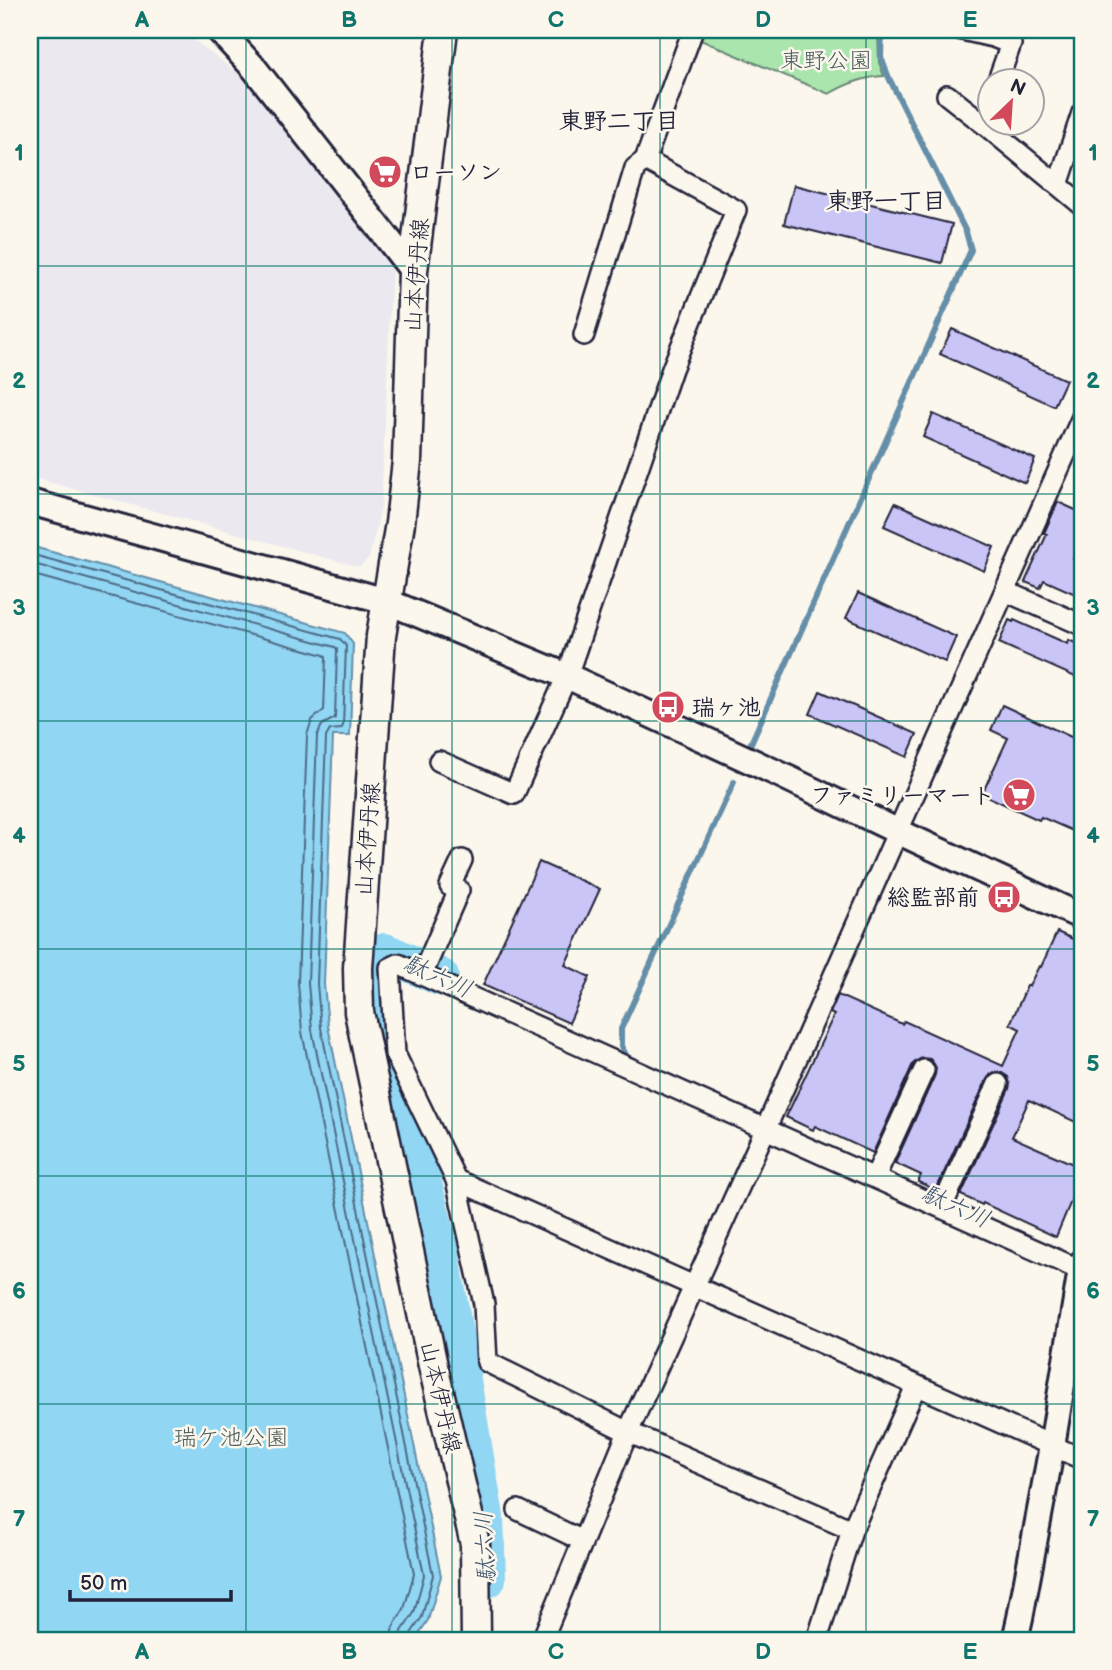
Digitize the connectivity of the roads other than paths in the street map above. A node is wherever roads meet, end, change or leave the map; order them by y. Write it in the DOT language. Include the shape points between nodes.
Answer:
graph roads {
  1 [pos="219,30"];
  2 [pos="443,30"];
  3 [pos="693,30"];
  4 [pos="962,30"];
  5 [pos="994,34"];
  6 [pos="1003,66"];
  7 [pos="947,95"];
  8 [pos="976,110"];
  9 [pos="1082,113"];
  10 [pos="1008,136"];
  11 [pos="645,160"];
  12 [pos="1058,185"];
  13 [pos="1082,205"];
  14 [pos="413,271"];
  15 [pos="584,335"];
  16 [pos="1082,417"];
  17 [pos="30,502"];
  18 [pos="1005,591"];
  19 [pos="386,601"];
  20 [pos="1082,625"];
  21 [pos="567,676"];
  22 [pos="439,761"];
  23 [pos="899,832"];
  24 [pos="462,860"];
  25 [pos="1082,917"];
  26 [pos="424,971"];
  27 [pos="923,1070"];
  28 [pos="998,1084"];
  29 [pos="768,1124"];
  30 [pos="874,1177"];
  31 [pos="456,1180"];
  32 [pos="945,1202"];
  33 [pos="1082,1265"];
  34 [pos="694,1287"];
  35 [pos="916,1386"];
  36 [pos="628,1432"];
  37 [pos="1052,1446"];
  38 [pos="1082,1459"];
  39 [pos="518,1510"];
  40 [pos="852,1530"];
  41 [pos="583,1541"];
  42 [pos="476,1640"];
  43 [pos="542,1640"];
  44 [pos="817,1640"];
  45 [pos="1015,1640"];
  1 -- 14 [label="street"];
  2 -- 14 [label="main road, 山本伊丹線"];
  3 -- 11 [label="street"];
  4 -- 5 [label="street"];
  5 -- 6 [label="street" via="1011,44"];
  7 -- 8 [label="street"];
  9 -- 12 [label="street"];
  10 -- 12 [label="street"];
  11 -- 15 [label="street" via="635,168"];
  11 -- 21 [label="street" via="736,210 672,369"];
  12 -- 13 [label="street"];
  14 -- 19 [label="main road, 山本伊丹線" via="407,461"];
  16 -- 18 [label="street"];
  17 -- 19 [label="street"];
  18 -- 20 [label="street"];
  18 -- 23 [label="street"];
  19 -- 21 [label="street"];
  19 -- 42 [label="main road, 山本伊丹線" via="359,954 359,1012 475,1544"];
  21 -- 22 [label="street" via="514,794"];
  21 -- 23 [label="street"];
  23 -- 25 [label="street"];
  23 -- 29 [label="street"];
  24 -- 26 [label="street" via="450,886 459,890"];
  26 -- 29 [label="street"];
  26 -- 31 [label="street" via="398,964 390,968 395,1054"];
  27 -- 30 [label="street"];
  28 -- 32 [label="street"];
  29 -- 30 [label="street"];
  29 -- 34 [label="street"];
  30 -- 32 [label="street"];
  31 -- 34 [label="street"];
  31 -- 36 [label="street" via="484,1304 486,1362"];
  32 -- 33 [label="street"];
  33 -- 37 [label="street"];
  34 -- 35 [label="street"];
  34 -- 36 [label="street"];
  35 -- 37 [label="street"];
  35 -- 40 [label="street"];
  36 -- 40 [label="street"];
  36 -- 41 [label="street"];
  37 -- 38 [label="street"];
  37 -- 45 [label="street"];
  39 -- 41 [label="street"];
  40 -- 44 [label="street"];
  41 -- 43 [label="street"];
}
